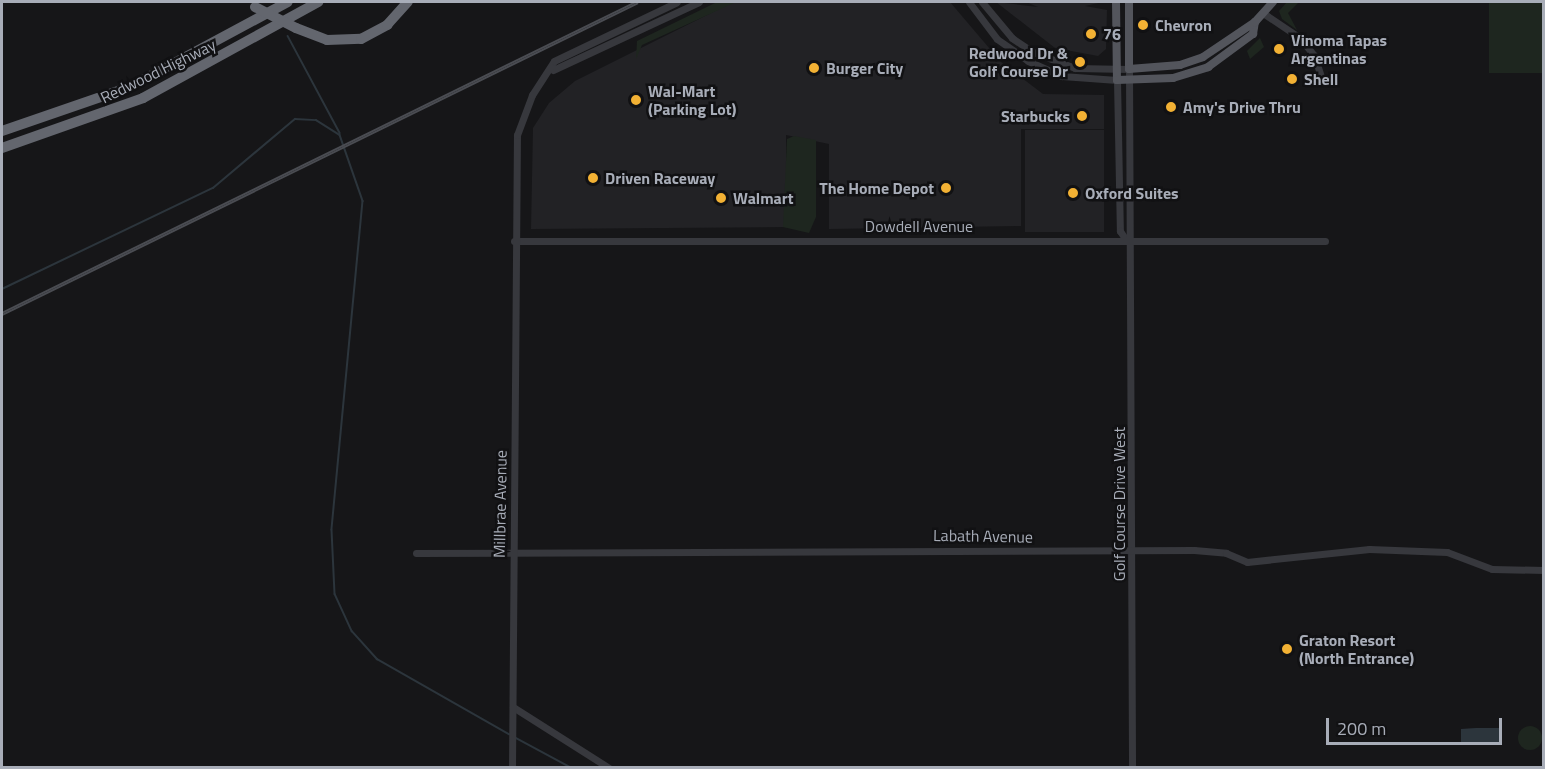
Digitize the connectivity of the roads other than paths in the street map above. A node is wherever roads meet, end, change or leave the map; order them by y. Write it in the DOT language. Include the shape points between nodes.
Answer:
graph roads {
  1 [pos="288,2"];
  2 [pos="318,2"];
  3 [pos="408,2"];
  4 [pos="677,2"];
  5 [pos="699,2"];
  6 [pos="982,2"];
  7 [pos="1116,2"];
  8 [pos="1129,2"];
  9 [pos="1274,2"];
  10 [pos="251,4"];
  11 [pos="971,4"];
  12 [pos="1263,13"];
  13 [pos="1255,22"];
  14 [pos="1033,52"];
  15 [pos="1028,61"];
  16 [pos="1117,69"];
  17 [pos="1129,69"];
  18 [pos="553,70"];
  19 [pos="1117,80"];
  20 [pos="1128,80"];
  21 [pos="1323,83"];
  22 [pos="2,131"];
  23 [pos="2,148"];
  24 [pos="1126,240"];
  25 [pos="514,241"];
  26 [pos="1325,241"];
  27 [pos="513,550"];
  28 [pos="1133,551"];
  29 [pos="416,553"];
  30 [pos="1544,570"];
  31 [pos="513,707"];
  32 [pos="512,768"];
  33 [pos="609,768"];
  34 [pos="1132,768"];
  1 -- 22 [label="highway, Redwood Highway" via="130,87"];
  2 -- 23 [label="highway, Redwood Highway" via="144,98"];
  3 -- 10 [label="highway, bridge" via="387,25 361,39 327,40"];
  4 -- 18 [label="street, Millbrae Avenue" via="554,61"];
  5 -- 18 [label="street"];
  6 -- 11 [label="street"];
  6 -- 14 [label="street" via="1011,39"];
  7 -- 16 [label="main road"];
  8 -- 17 [label="main road"];
  9 -- 12 [label="main road"];
  11 -- 15 [label="street" via="997,39"];
  12 -- 13 [label="main road"];
  12 -- 21 [label="street" via="1300,39 1314,55"];
  13 -- 17 [label="main road" via="1195,61"];
  13 -- 20 [label="main road" via="1253,34 1208,68 1173,78"];
  14 -- 15 [label="street"];
  14 -- 16 [label="street" via="1075,68"];
  15 -- 19 [label="street" via="1062,76"];
  16 -- 17 [label="street"];
  16 -- 19 [label="main road"];
  17 -- 20 [label="street"];
  18 -- 25 [label="street, Millbrae Avenue" via="532,94 518,135"];
  19 -- 20 [label="main road"];
  19 -- 24 [label="street" via="1120,231"];
  20 -- 24 [label="street"];
  24 -- 25 [label="street, Dowdell Avenue"];
  24 -- 26 [label="street, Dowdell Avenue"];
  24 -- 28 [label="street, Golf Course Drive West"];
  25 -- 27 [label="street, Millbrae Avenue"];
  27 -- 28 [label="street, Labath Avenue"];
  27 -- 29 [label="street, Labath Avenue"];
  27 -- 31 [label="street, Millbrae Avenue"];
  28 -- 30 [label="street, Labath Avenue" via="1214,551 1247,562 1352,550 1447,552 1492,569"];
  28 -- 34 [label="street, Golf Course Drive West"];
  31 -- 32 [label="street, Millbrae Avenue"];
  31 -- 33 [label="street"];
}
